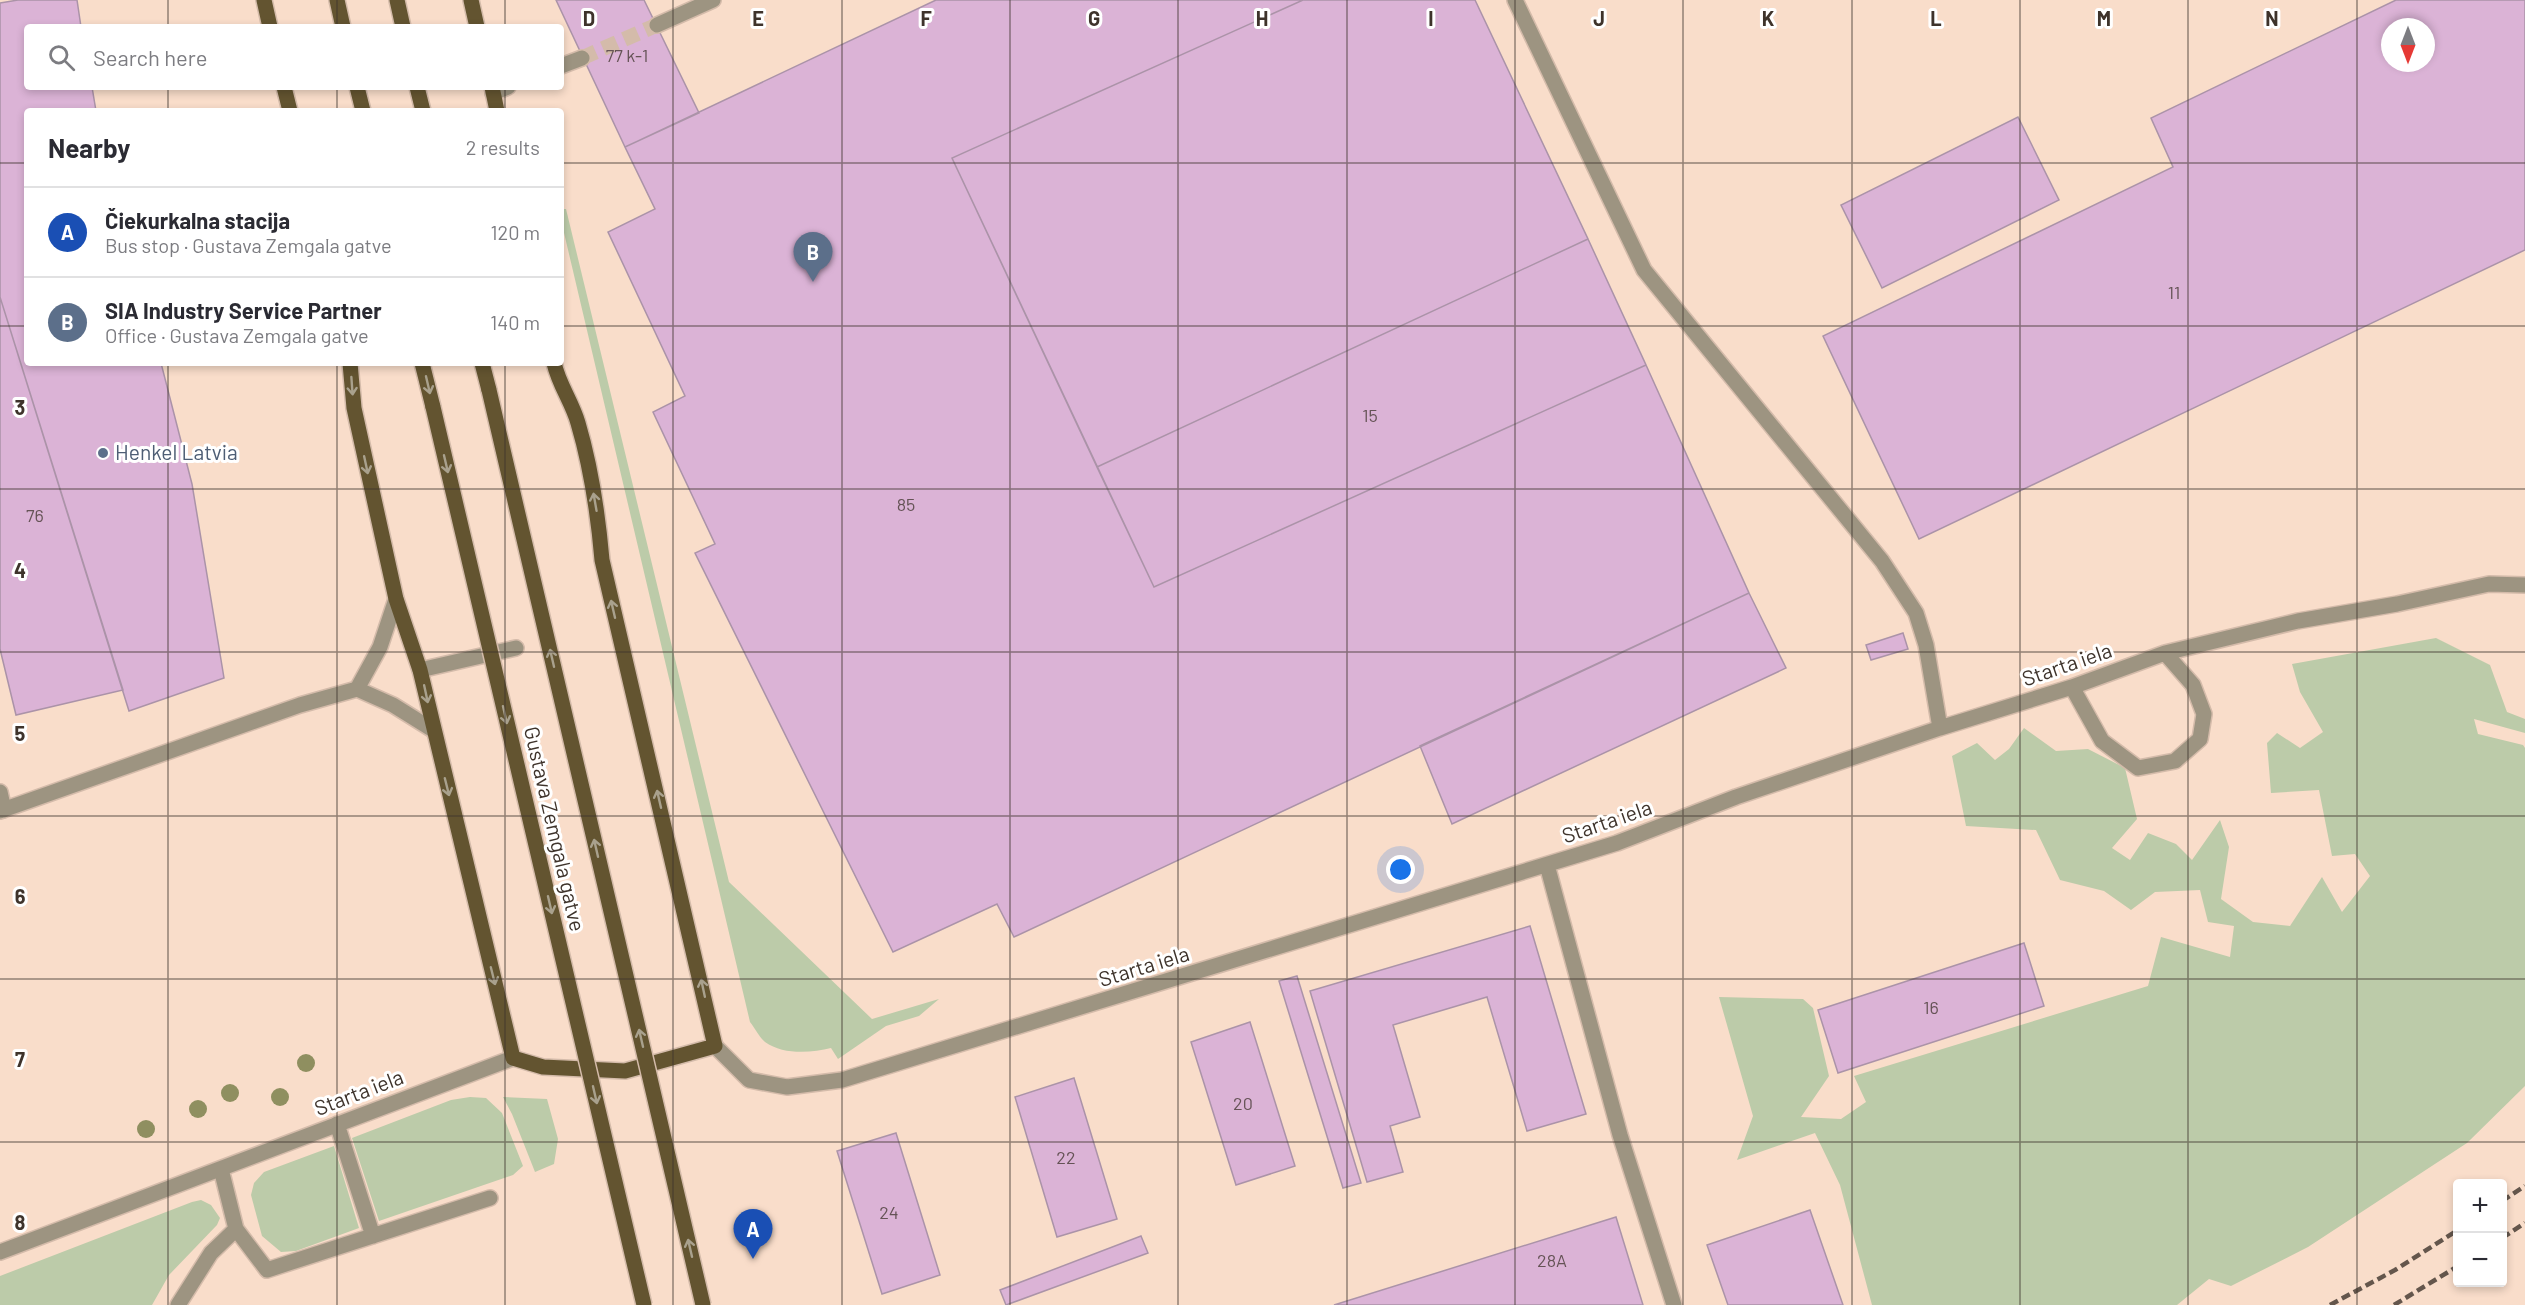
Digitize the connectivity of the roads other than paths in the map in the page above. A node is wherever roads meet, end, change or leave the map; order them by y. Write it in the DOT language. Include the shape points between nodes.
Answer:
graph roads {
  1 [pos="264,0"];
  2 [pos="337,0"];
  3 [pos="397,0"];
  4 [pos="471,0"];
  5 [pos="713,0"];
  6 [pos="1515,0"];
  7 [pos="269,24"];
  8 [pos="342,24"];
  9 [pos="402,24"];
  10 [pos="476,24"];
  11 [pos="657,25"];
  12 [pos="582,58"];
  13 [pos="564,65"];
  14 [pos="285,90"];
  15 [pos="358,90"];
  16 [pos="418,90"];
  17 [pos="492,90"];
  18 [pos="289,108"];
  19 [pos="362,108"];
  20 [pos="422,108"];
  21 [pos="496,108"];
  22 [pos="350,366"];
  23 [pos="423,366"];
  24 [pos="483,366"];
  25 [pos="555,366"];
  26 [pos="2525,585"];
  27 [pos="396,599"];
  28 [pos="516,648"];
  29 [pos="2165,653"];
  30 [pos="420,670"];
  31 [pos="2072,687"];
  32 [pos="357,690"];
  33 [pos="1940,728"];
  34 [pos="434,730"];
  35 [pos="0,792"];
  36 [pos="2,811"];
  37 [pos="1547,865"];
  38 [pos="715,1046"];
  39 [pos="513,1058"];
  40 [pos="337,1124"];
  41 [pos="221,1169"];
  42 [pos="490,1198"];
  43 [pos="236,1229"];
  44 [pos="373,1236"];
  45 [pos="0,1252"];
  46 [pos="178,1305"];
  47 [pos="644,1305"];
  48 [pos="703,1305"];
  49 [pos="1674,1305"];
  1 -- 7 [label="main road"];
  2 -- 8 [label="main road"];
  3 -- 9 [label="main road"];
  4 -- 10 [label="main road"];
  5 -- 11 [label="street"];
  6 -- 33 [label="street" via="1644,270 1882,561 1916,613 1926,645"];
  12 -- 13 [label="street"];
  14 -- 18 [label="main road"];
  15 -- 19 [label="main road"];
  16 -- 20 [label="main road"];
  17 -- 21 [label="main road"];
  22 -- 27 [label="main road, one-way" via="354,408"];
  23 -- 47 [label="main road, Gustava Zemgala gatve, one-way, bridge"];
  48 -- 24 [label="main road, Gustava Zemgala gatve, one-way, bridge"];
  38 -- 25 [label="main road, one-way" via="602,560 599,526 577,421"];
  26 -- 29 [label="street, Starta iela" via="2489,584 2298,621"];
  27 -- 30 [label="main road"];
  27 -- 32 [label="street" via="380,647"];
  28 -- 30 [label="street"];
  29 -- 31 [label="street, Starta iela"];
  29 -- 31 [label="street" via="2193,685 2204,714 2200,739 2175,761 2138,768 2102,741"];
  30 -- 34 [label="main road, one-way"];
  31 -- 33 [label="street, Starta iela"];
  32 -- 34 [label="street" via="393,705"];
  32 -- 36 [label="street" via="300,705"];
  33 -- 37 [label="street, Starta iela"];
  34 -- 39 [label="main road, one-way"];
  35 -- 36 [label="street"];
  37 -- 38 [label="street, Starta iela" via="842,1080 788,1087 749,1080"];
  37 -- 49 [label="street" via="1620,1135"];
  38 -- 39 [label="main road" via="625,1071 543,1067"];
  39 -- 40 [label="street, Starta iela"];
  40 -- 41 [label="street, Starta iela"];
  40 -- 44 [label="street"];
  41 -- 43 [label="street"];
  41 -- 45 [label="street, Starta iela"];
  42 -- 44 [label="street"];
  43 -- 44 [label="street" via="267,1270"];
  43 -- 46 [label="street" via="212,1253"];
}
